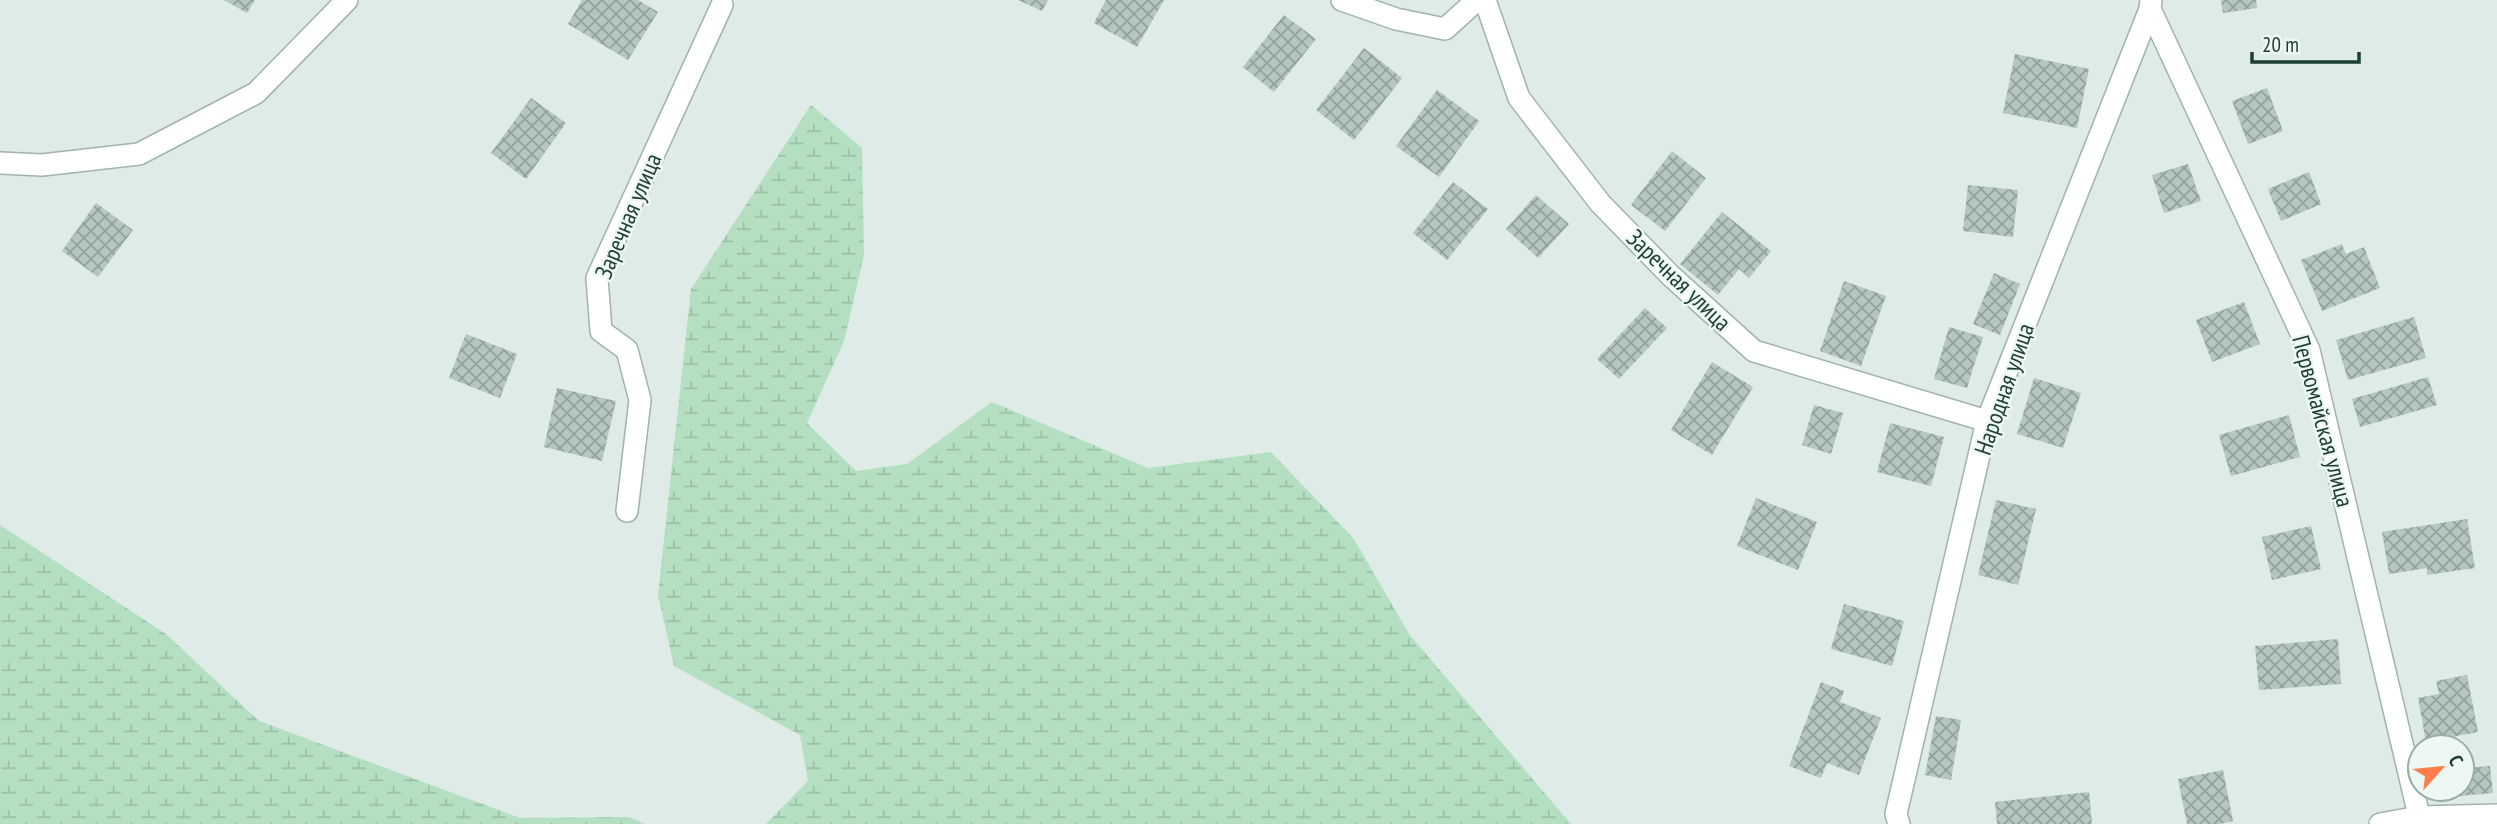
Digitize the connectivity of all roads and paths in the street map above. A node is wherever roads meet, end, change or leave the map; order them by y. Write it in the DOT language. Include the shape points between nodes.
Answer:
graph roads {
  1 [pos="347,0"];
  2 [pos="1342,0"];
  3 [pos="1477,0"];
  4 [pos="1485,0"];
  5 [pos="722,2"];
  6 [pos="2150,4"];
  7 [pos="0,163"];
  8 [pos="1987,421"];
  9 [pos="627,511"];
  10 [pos="2497,815"];
  11 [pos="2420,820"];
  12 [pos="1899,824"];
  13 [pos="2380,824"];
  1 -- 7 [label="street" via="256,93 138,153 42,165"];
  2 -- 3 [label="street" via="1396,19 1445,29"];
  4 -- 8 [label="street, Заречная улица" via="1519,98 1600,203 1754,351"];
  5 -- 9 [label="street, Заречная улица" via="597,278 601,331 627,350 640,400"];
  6 -- 8 [label="street, Народная улица"];
  6 -- 11 [label="street, Первомайская улица" via="2309,350"];
  8 -- 12 [label="street, Народная улица" via="1896,814"];
  10 -- 11 [label="street"];
  11 -- 13 [label="street"];
}
